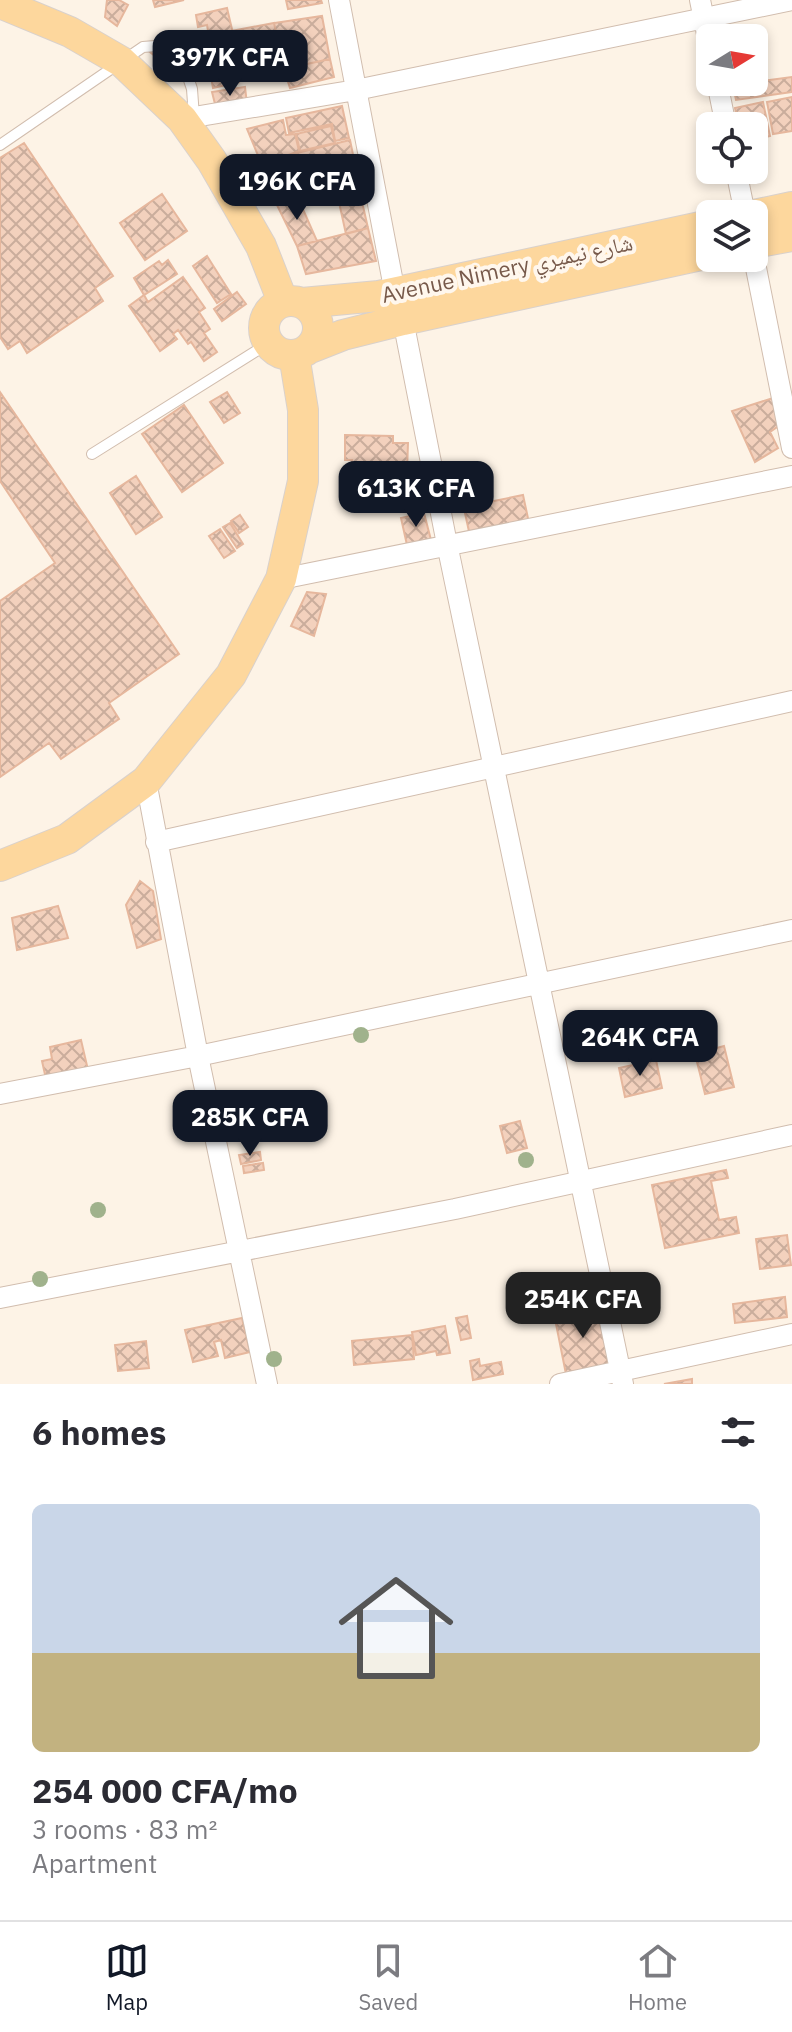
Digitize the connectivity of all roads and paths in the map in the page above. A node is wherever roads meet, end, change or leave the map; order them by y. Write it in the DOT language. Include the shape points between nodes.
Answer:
graph roads {
  1 [pos="339,0"];
  2 [pos="792,0"];
  3 [pos="0,3"];
  4 [pos="702,9"];
  5 [pos="155,46"];
  6 [pos="122,62"];
  7 [pos="186,71"];
  8 [pos="356,90"];
  9 [pos="188,118"];
  10 [pos="0,145"];
  11 [pos="792,207"];
  12 [pos="768,212"];
  13 [pos="696,229"];
  14 [pos="792,236"];
  15 [pos="768,240"];
  16 [pos="696,255"];
  17 [pos="757,272"];
  18 [pos="293,302"];
  19 [pos="399,306"];
  20 [pos="291,349"];
  21 [pos="792,448"];
  22 [pos="92,454"];
  23 [pos="792,476"];
  24 [pos="447,544"];
  25 [pos="281,579"];
  26 [pos="792,701"];
  27 [pos="495,767"];
  28 [pos="146,781"];
  29 [pos="156,842"];
  30 [pos="0,866"];
  31 [pos="792,930"];
  32 [pos="540,982"];
  33 [pos="198,1056"];
  34 [pos="0,1094"];
  35 [pos="792,1135"];
  36 [pos="580,1183"];
  37 [pos="239,1250"];
  38 [pos="0,1298"];
  39 [pos="792,1334"];
  40 [pos="622,1377"];
  41 [pos="267,1384"];
  42 [pos="560,1384"];
  1 -- 8 [label="street"];
  2 -- 4 [label="street"];
  3 -- 6 [label="main road" via="70,32"];
  4 -- 8 [label="street"];
  5 -- 6 [label="lane" via="143,47"];
  6 -- 9 [label="main road"];
  6 -- 10 [label="lane"];
  7 -- 9 [label="lane" via="192,89"];
  8 -- 9 [label="street"];
  8 -- 19 [label="street"];
  9 -- 18 [label="main road"];
  11 -- 12 [label="main road"];
  13 -- 19 [label="main road, Avenue Nimery شارع نيميري"];
  14 -- 15 [label="main road"];
  16 -- 19 [label="main road, Avenue Nimery شارع نيميري"];
  17 -- 21 [label="street"];
  18 -- 19 [label="main road, Avenue Nimery شارع نيميري"];
  18 -- 20 [label="main road" via="310,308 318,333"];
  18 -- 20 [label="main road" via="268,314 265,334"];
  19 -- 20 [label="main road, Avenue Nimery شارع نيميري" via="343,335"];
  19 -- 24 [label="street"];
  20 -- 22 [label="lane"];
  20 -- 25 [label="main road" via="303,410 303,481"];
  23 -- 24 [label="street"];
  24 -- 25 [label="street"];
  24 -- 27 [label="street"];
  25 -- 28 [label="main road" via="231,675"];
  26 -- 27 [label="street"];
  27 -- 29 [label="street"];
  27 -- 32 [label="street"];
  28 -- 29 [label="street"];
  28 -- 30 [label="main road" via="67,839"];
  29 -- 33 [label="street"];
  31 -- 32 [label="street"];
  32 -- 33 [label="street"];
  32 -- 36 [label="street"];
  33 -- 34 [label="street"];
  33 -- 37 [label="street"];
  35 -- 36 [label="street"];
  36 -- 37 [label="street"];
  36 -- 40 [label="street"];
  37 -- 38 [label="street"];
  37 -- 41 [label="street"];
  39 -- 40 [label="street"];
  40 -- 42 [label="street"];
}
